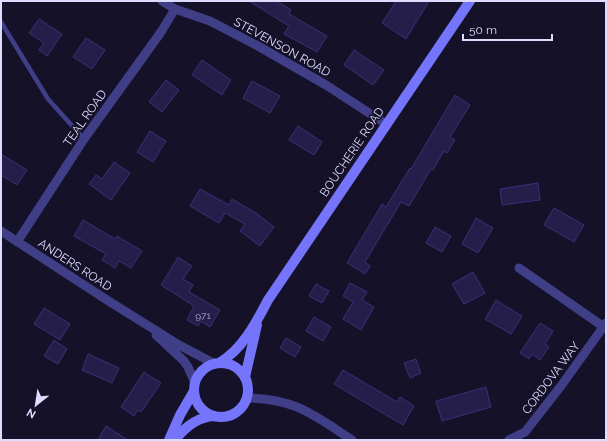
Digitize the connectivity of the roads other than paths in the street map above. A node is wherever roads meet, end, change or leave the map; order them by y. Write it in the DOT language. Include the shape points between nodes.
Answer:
graph roads {
  1 [pos="162,1"];
  2 [pos="470,1"];
  3 [pos="175,9"];
  4 [pos="1,22"];
  5 [pos="386,124"];
  6 [pos="84,139"];
  7 [pos="1,231"];
  8 [pos="17,242"];
  9 [pos="519,268"];
  10 [pos="137,318"];
  11 [pos="258,319"];
  12 [pos="605,325"];
  13 [pos="217,363"];
  14 [pos="245,377"];
  15 [pos="194,387"];
  16 [pos="247,398"];
  17 [pos="214,416"];
  18 [pos="169,440"];
  19 [pos="175,440"];
  20 [pos="352,440"];
  21 [pos="509,440"];
  1 -- 3 [label="street, STEVENSON ROAD"];
  2 -- 5 [label="main road, BOUCHERIE ROAD"];
  3 -- 5 [label="street, STEVENSON ROAD" via="210,21 258,46 326,85"];
  3 -- 6 [label="street, TEAL ROAD"];
  4 -- 6 [label="lane" via="48,99"];
  5 -- 11 [label="main road, BOUCHERIE ROAD" via="268,300"];
  6 -- 8 [label="street, TEAL ROAD"];
  7 -- 8 [label="street, ANDERS ROAD"];
  8 -- 10 [label="street, ANDERS ROAD"];
  9 -- 12 [label="street"];
  10 -- 13 [label="street, ANDERS ROAD" via="179,345"];
  10 -- 15 [label="street, ANDERS ROAD" via="184,361"];
  11 -- 13 [label="main road, BOUCHERIE ROAD" via="229,357"];
  11 -- 14 [label="main road, BOUCHERIE ROAD"];
  12 -- 21 [label="street, CORDOVA WAY" via="525,432"];
  13 -- 14 [label="main road" via="231,365"];
  13 -- 15 [label="main road" via="202,370"];
  14 -- 16 [label="main road" via="248,387"];
  15 -- 17 [label="main road" via="195,399 200,407"];
  15 -- 18 [label="main road"];
  16 -- 17 [label="main road" via="234,414"];
  16 -- 20 [label="street" via="267,398 286,402 308,411"];
  17 -- 19 [label="main road" via="204,417 189,425"];
}
